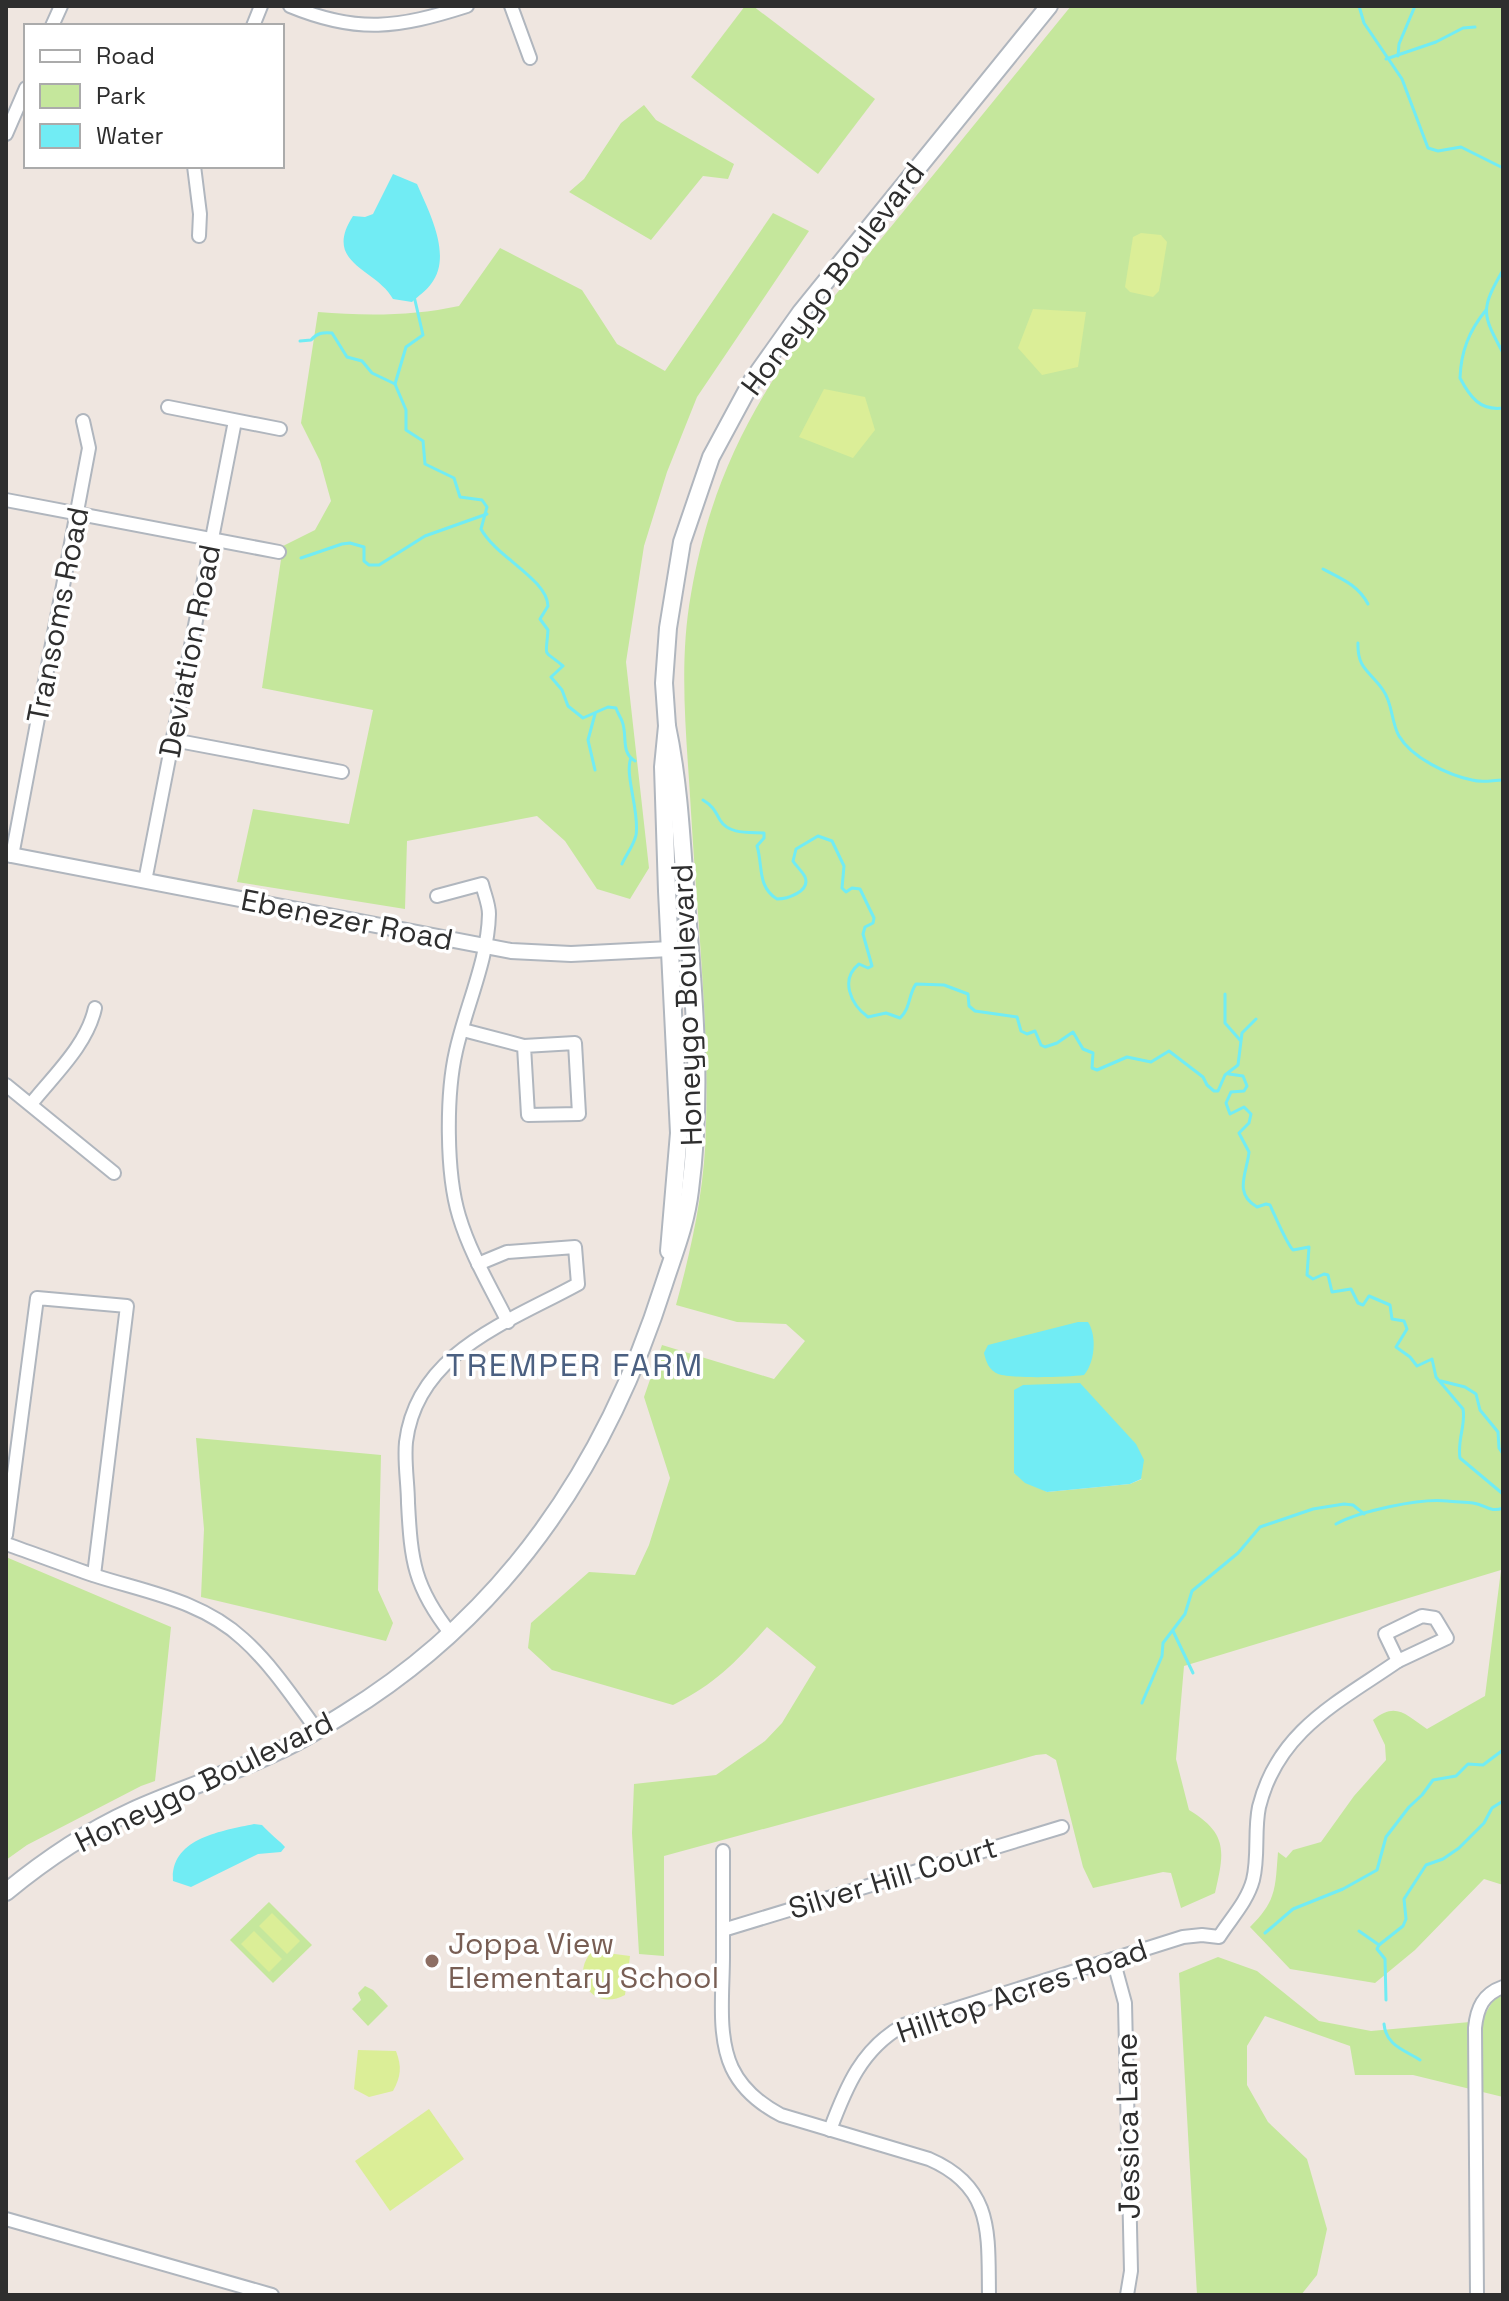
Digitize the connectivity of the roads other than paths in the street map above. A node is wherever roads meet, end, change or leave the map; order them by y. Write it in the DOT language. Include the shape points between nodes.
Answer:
graph roads {
  1 [pos="290,6"];
  2 [pos="467,6"];
  3 [pos="511,6"];
  4 [pos="1049,6"];
  5 [pos="530,58"];
  6 [pos="24,93"];
  7 [pos="6,134"];
  8 [pos="194,168"];
  9 [pos="199,236"];
  10 [pos="168,407"];
  11 [pos="83,421"];
  12 [pos="235,421"];
  13 [pos="280,429"];
  14 [pos="6,500"];
  15 [pos="77,514"];
  16 [pos="212,540"];
  17 [pos="279,552"];
  18 [pos="667,726"];
  19 [pos="173,740"];
  20 [pos="342,772"];
  21 [pos="9,855"];
  22 [pos="145,881"];
  23 [pos="437,896"];
  24 [pos="484,947"];
  25 [pos="690,948"];
  26 [pos="670,949"];
  27 [pos="95,1008"];
  28 [pos="463,1030"];
  29 [pos="524,1046"];
  30 [pos="6,1085"];
  31 [pos="31,1104"];
  32 [pos="114,1173"];
  33 [pos="478,1264"];
  34 [pos="665,1280"];
  35 [pos="508,1322"];
  36 [pos="6,1535"];
  37 [pos="6,1544"];
  38 [pos="94,1575"];
  39 [pos="451,1634"];
  40 [pos="1398,1661"];
  41 [pos="317,1730"];
  42 [pos="1062,1827"];
  43 [pos="723,1851"];
  44 [pos="6,1892"];
  45 [pos="723,1930"];
  46 [pos="1113,1959"];
  47 [pos="1503,1987"];
  48 [pos="830,2130"];
  49 [pos="6,2219"];
  50 [pos="272,2295"];
  51 [pos="989,2295"];
  52 [pos="1127,2295"];
  53 [pos="1477,2295"];
  1 -- 2 [label="street" via="337,22 373,26"];
  3 -- 5 [label="street"];
  4 -- 18 [label="main road, Honeygo Boulevard" via="801,312 727,423 711,457 674,578 666,655"];
  6 -- 7 [label="street"];
  8 -- 9 [label="street"];
  10 -- 12 [label="street"];
  11 -- 15 [label="street, Transoms Road" via="89,448"];
  12 -- 13 [label="street"];
  12 -- 16 [label="street, Deviation Road"];
  14 -- 15 [label="street"];
  15 -- 16 [label="street"];
  15 -- 21 [label="street, Transoms Road"];
  16 -- 17 [label="street"];
  16 -- 19 [label="street, Deviation Road"];
  18 -- 25 [label="main road, Honeygo Boulevard"];
  18 -- 26 [label="main road, Honeygo Boulevard" via="663,767"];
  19 -- 20 [label="street"];
  19 -- 22 [label="street, Deviation Road"];
  21 -- 22 [label="street, Ebenezer Road"];
  22 -- 24 [label="street, Ebenezer Road"];
  23 -- 24 [label="street" via="482,884 489,911"];
  24 -- 26 [label="street, Ebenezer Road" via="542,954"];
  24 -- 28 [label="street"];
  25 -- 26 [label="street, Ebenezer Road"];
  25 -- 34 [label="main road, Honeygo Boulevard" via="696,1126 686,1218"];
  26 -- 34 [label="main road, Honeygo Boulevard" via="679,1133"];
  27 -- 31 [label="street" via="81,1040"];
  28 -- 29 [label="street"];
  28 -- 33 [label="street" via="451,1084 452,1182 459,1218"];
  29 -- 29 [label="street" via="575,1043 579,1114 528,1115"];
  30 -- 31 [label="street"];
  31 -- 32 [label="street"];
  33 -- 35 [label="street"];
  33 -- 35 [label="street" via="507,1252 575,1247 578,1284"];
  34 -- 39 [label="main road, Honeygo Boulevard" via="633,1373 592,1458 522,1558"];
  35 -- 39 [label="street" via="464,1346 438,1371 415,1407 406,1443 414,1569"];
  36 -- 38 [label="street" via="37,1298 127,1306"];
  37 -- 38 [label="street"];
  38 -- 41 [label="street" via="185,1602 243,1639"];
  39 -- 41 [label="main road, Honeygo Boulevard" via="373,1695"];
  40 -- 40 [label="street" via="1447,1638 1435,1618 1422,1616 1385,1634"];
  40 -- 46 [label="street, Hilltop Acres Road" via="1313,1718 1280,1756 1260,1807 1253,1881 1219,1937 1193,1935"];
  41 -- 44 [label="main road, Honeygo Boulevard" via="130,1812 84,1836"];
  42 -- 45 [label="street, Silver Hill Court"];
  43 -- 45 [label="street"];
  45 -- 48 [label="street" via="722,2004 732,2067 764,2106"];
  46 -- 48 [label="street, Hilltop Acres Road" via="893,2031 851,2077"];
  46 -- 52 [label="street, Jessica Lane" via="1125,2003 1131,2271"];
  47 -- 53 [label="street" via="1481,2002 1475,2028"];
  48 -- 51 [label="street" via="929,2159 963,2179 986,2223"];
  49 -- 50 [label="street"];
}
